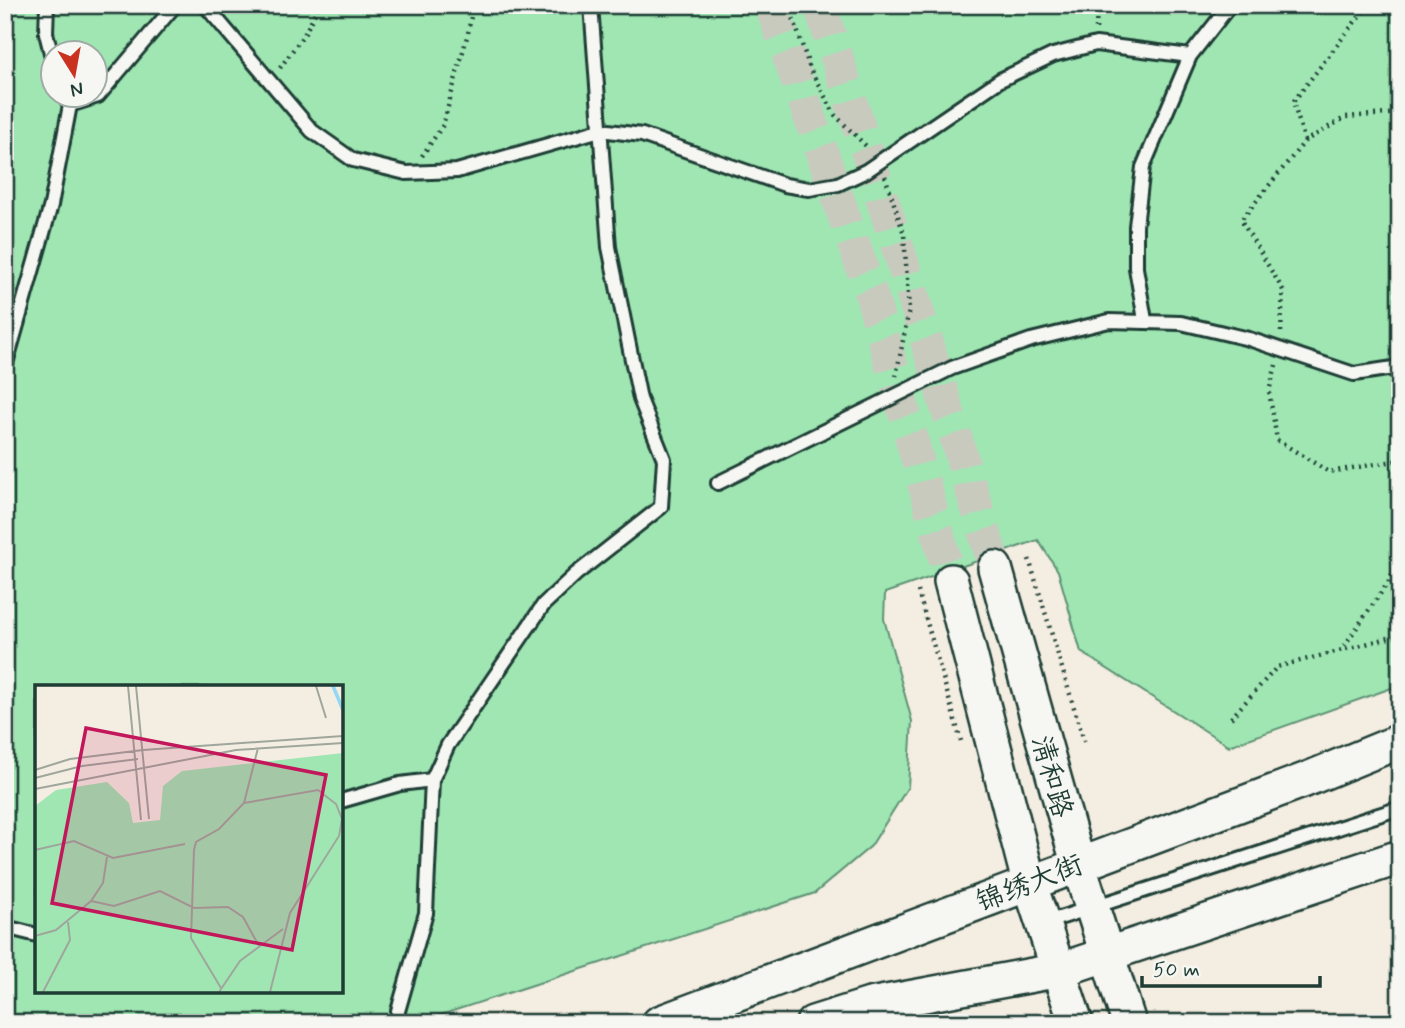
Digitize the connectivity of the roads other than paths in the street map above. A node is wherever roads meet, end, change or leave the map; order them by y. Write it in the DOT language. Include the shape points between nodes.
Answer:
graph roads {
  1 [pos="47,5"];
  2 [pos="175,5"];
  3 [pos="205,5"];
  4 [pos="591,5"];
  5 [pos="1230,5"];
  6 [pos="48,38"];
  7 [pos="1190,55"];
  8 [pos="108,84"];
  9 [pos="66,108"];
  10 [pos="600,130"];
  11 [pos="1145,320"];
  12 [pos="5,367"];
  13 [pos="1400,367"];
  14 [pos="718,483"];
  15 [pos="995,568"];
  16 [pos="951,581"];
  17 [pos="1400,741"];
  18 [pos="432,780"];
  19 [pos="343,800"];
  20 [pos="1400,808"];
  21 [pos="1400,857"];
  22 [pos="1078,863"];
  23 [pos="1029,882"];
  24 [pos="1092,906"];
  25 [pos="1044,923"];
  26 [pos="5,927"];
  27 [pos="35,934"];
  28 [pos="1108,954"];
  29 [pos="1060,970"];
  30 [pos="398,1023"];
  31 [pos="659,1023"];
  32 [pos="813,1023"];
  33 [pos="1076,1023"];
  34 [pos="1129,1023"];
  1 -- 6 [label="lane"];
  2 -- 8 [label="lane"];
  3 -- 10 [label="lane" via="312,131 354,160 415,173 457,171"];
  4 -- 10 [label="lane"];
  5 -- 7 [label="lane"];
  7 -- 10 [label="lane" via="1096,44 1053,55 1000,79 880,161 838,184 809,189 785,185 642,135"];
  7 -- 11 [label="lane" via="1143,167 1136,268"];
  9 -- 12 [label="lane" via="51,205"];
  10 -- 18 [label="lane" via="609,247 640,399 664,459 661,507 544,604 448,745"];
  11 -- 13 [label="lane" via="1181,323 1354,374"];
  11 -- 14 [label="lane" via="1109,321 1031,340 952,368"];
  15 -- 22 [label="main road, 清和路"];
  16 -- 23 [label="main road, 清和路"];
  17 -- 22 [label="main road, 锦绣大街"];
  18 -- 19 [label="lane" via="400,783"];
  18 -- 30 [label="lane" via="426,913"];
  20 -- 24 [label="lane"];
  21 -- 28 [label="main road"];
  22 -- 23 [label="main road, 锦绣大街"];
  22 -- 24 [label="main road, 清和路"];
  23 -- 25 [label="main road, 清和路"];
  23 -- 31 [label="main road, 锦绣大街"];
  24 -- 25 [label="lane"];
  24 -- 28 [label="main road, 清和路"];
  25 -- 29 [label="main road, 清和路"];
  26 -- 27 [label="lane"];
  28 -- 29 [label="main road"];
  28 -- 34 [label="main road, 清和路"];
  29 -- 32 [label="main road" via="870,1005"];
  29 -- 33 [label="main road, 清和路"];
}
